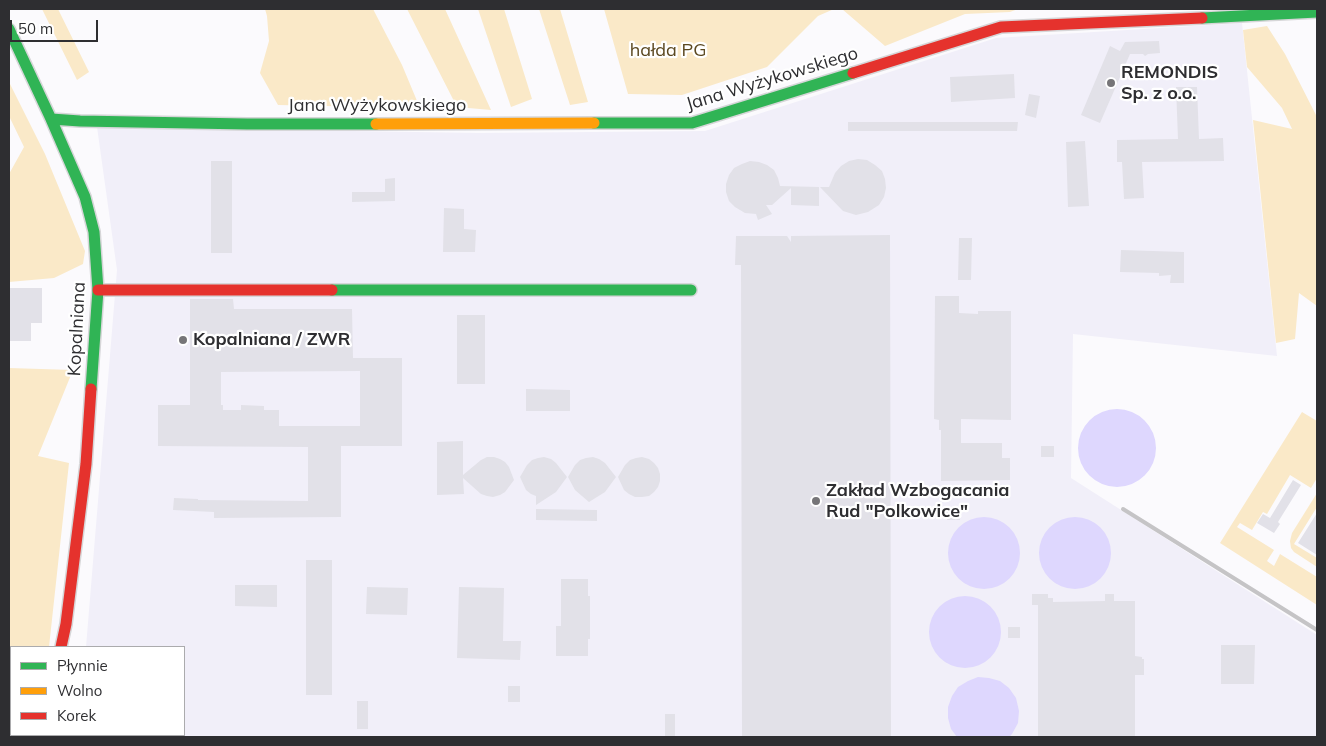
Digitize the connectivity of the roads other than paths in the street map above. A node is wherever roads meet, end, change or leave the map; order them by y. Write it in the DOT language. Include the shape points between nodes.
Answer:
graph roads {
  1 [pos="1317,12"];
  2 [pos="9,29"];
  3 [pos="51,119"];
  4 [pos="98,290"];
  5 [pos="691,290"];
  6 [pos="61,646"];
  1 -- 3 [label="street, Jana Wyżykowskiego" via="1001,27 692,123 247,124"];
  2 -- 3 [label="street, Kopalniana"];
  3 -- 4 [label="street, Kopalniana" via="85,198 94,232"];
  4 -- 5 [label="street"];
  4 -- 6 [label="street, Kopalniana" via="86,464"];
}
